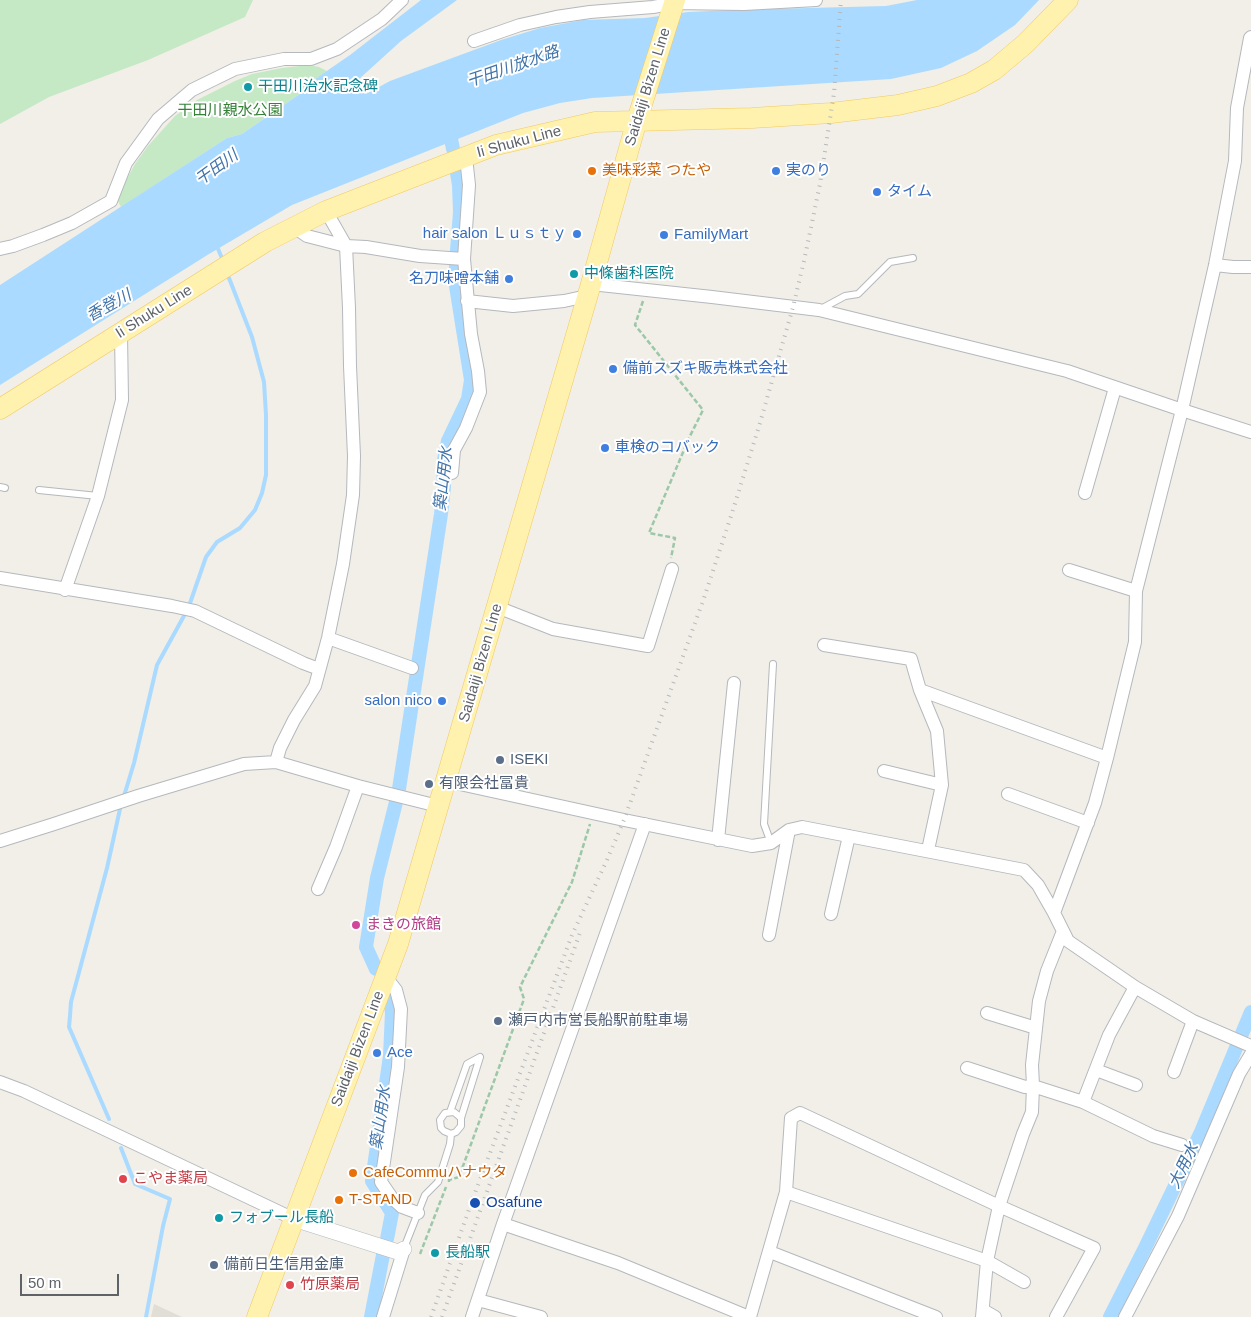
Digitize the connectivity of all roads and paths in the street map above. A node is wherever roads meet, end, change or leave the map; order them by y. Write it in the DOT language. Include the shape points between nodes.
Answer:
graph roads {
  1 [pos="402,0"];
  2 [pos="816,0"];
  3 [pos="1068,0"];
  4 [pos="674,4"];
  5 [pos="1251,37"];
  6 [pos="474,42"];
  7 [pos="640,111"];
  8 [pos="466,157"];
  9 [pos="326,211"];
  10 [pos="294,227"];
  11 [pos="346,246"];
  12 [pos="0,249"];
  13 [pos="458,258"];
  14 [pos="913,258"];
  15 [pos="1215,265"];
  16 [pos="1251,267"];
  17 [pos="589,290"];
  18 [pos="647,290"];
  19 [pos="467,301"];
  20 [pos="819,310"];
  21 [pos="121,333"];
  22 [pos="1115,388"];
  23 [pos="0,409"];
  24 [pos="1182,410"];
  25 [pos="1251,432"];
  26 [pos="452,473"];
  27 [pos="40,490"];
  28 [pos="1085,493"];
  29 [pos="98,496"];
  30 [pos="672,569"];
  31 [pos="1069,570"];
  32 [pos="0,578"];
  33 [pos="66,590"];
  34 [pos="1136,591"];
  35 [pos="497,607"];
  36 [pos="328,638"];
  37 [pos="824,644"];
  38 [pos="773,664"];
  39 [pos="412,668"];
  40 [pos="319,670"];
  41 [pos="734,683"];
  42 [pos="920,690"];
  43 [pos="1108,758"];
  44 [pos="276,762"];
  45 [pos="884,771"];
  46 [pos="446,781"];
  47 [pos="942,785"];
  48 [pos="358,786"];
  49 [pos="1008,794"];
  50 [pos="438,806"];
  51 [pos="593,813"];
  52 [pos="1088,823"];
  53 [pos="645,824"];
  54 [pos="789,830"];
  55 [pos="849,836"];
  56 [pos="718,840"];
  57 [pos="0,841"];
  58 [pos="771,843"];
  59 [pos="928,850"];
  60 [pos="318,889"];
  61 [pos="1054,913"];
  62 [pos="831,914"];
  63 [pos="1063,931"];
  64 [pos="769,935"];
  65 [pos="386,976"];
  66 [pos="1135,987"];
  67 [pos="987,1013"];
  68 [pos="1193,1021"];
  69 [pos="1036,1028"];
  70 [pos="1251,1048"];
  71 [pos="967,1068"];
  72 [pos="1096,1070"];
  73 [pos="1174,1072"];
  74 [pos="0,1082"];
  75 [pos="1136,1085"];
  76 [pos="1034,1086"];
  77 [pos="1083,1102"];
  78 [pos="450,1112"];
  79 [pos="461,1118"];
  80 [pos="451,1134"];
  81 [pos="1182,1145"];
  82 [pos="786,1192"];
  83 [pos="1000,1206"];
  84 [pos="418,1213"];
  85 [pos="294,1219"];
  86 [pos="503,1224"];
  87 [pos="404,1249"];
  88 [pos="770,1252"];
  89 [pos="420,1254"];
  90 [pos="987,1261"];
  91 [pos="1024,1282"];
  92 [pos="478,1300"];
  93 [pos="982,1314"];
  94 [pos="745,1316"];
  95 [pos="257,1317"];
  96 [pos="383,1317"];
  97 [pos="472,1317"];
  98 [pos="541,1317"];
  99 [pos="936,1317"];
  100 [pos="995,1317"];
  101 [pos="1056,1317"];
  102 [pos="1125,1317"];
  1 -- 12 [label="street" via="382,19 337,50 311,59 284,59 235,69 192,90 158,120 126,163 111,201 43,236"];
  2 -- 4 [label="street"];
  3 -- 7 [label="main road, Ii Shuku Line" via="994,70 937,96 898,105 831,113 752,118"];
  4 -- 6 [label="street" via="556,17 520,25"];
  4 -- 7 [label="main road, Saidaiji Bizen Line"];
  5 -- 15 [label="street" via="1237,108 1235,161"];
  7 -- 8 [label="main road, Ii Shuku Line" via="496,145"];
  7 -- 17 [label="main road, Saidaiji Bizen Line"];
  8 -- 9 [label="main road, Ii Shuku Line"];
  8 -- 13 [label="street" via="469,185"];
  9 -- 10 [label="main road, Ii Shuku Line"];
  9 -- 11 [label="street"];
  10 -- 11 [label="street" via="308,236"];
  10 -- 21 [label="main road, Ii Shuku Line"];
  11 -- 13 [label="street"];
  11 -- 36 [label="street" via="353,495"];
  13 -- 19 [label="street"];
  14 -- 20 [label="lane" via="890,262 858,294 845,296"];
  15 -- 16 [label="street"];
  15 -- 24 [label="street"];
  17 -- 18 [label="street"];
  17 -- 19 [label="street" via="564,301 513,306"];
  17 -- 35 [label="main road, Saidaiji Bizen Line"];
  18 -- 20 [label="street"];
  18 -- 30 [label="path" via="635,325 703,410 649,533 676,538 670,563"];
  19 -- 26 [label="street" via="480,392 454,450"];
  20 -- 22 [label="street" via="1067,371"];
  21 -- 23 [label="main road, Ii Shuku Line"];
  21 -- 29 [label="street" via="122,400"];
  22 -- 24 [label="street"];
  22 -- 28 [label="street"];
  24 -- 25 [label="street"];
  24 -- 34 [label="street"];
  27 -- 29 [label="lane"];
  29 -- 33 [label="street"];
  30 -- 35 [label="street" via="648,646 554,629"];
  31 -- 34 [label="street"];
  32 -- 33 [label="street"];
  33 -- 40 [label="street" via="195,611"];
  34 -- 43 [label="street" via="1135,642"];
  35 -- 46 [label="main road, Saidaiji Bizen Line"];
  36 -- 39 [label="street"];
  36 -- 40 [label="street"];
  37 -- 42 [label="street" via="911,659"];
  38 -- 58 [label="lane" via="764,824"];
  40 -- 44 [label="street" via="315,686 294,720"];
  41 -- 56 [label="street"];
  42 -- 43 [label="street"];
  42 -- 47 [label="street" via="937,731"];
  43 -- 52 [label="street"];
  44 -- 48 [label="street"];
  44 -- 57 [label="street" via="244,764"];
  45 -- 47 [label="street"];
  46 -- 50 [label="main road, Saidaiji Bizen Line"];
  46 -- 51 [label="street"];
  47 -- 59 [label="street"];
  48 -- 50 [label="street"];
  48 -- 60 [label="street"];
  49 -- 52 [label="street"];
  50 -- 65 [label="main road, Saidaiji Bizen Line"];
  51 -- 53 [label="street"];
  51 -- 89 [label="path" via="572,882 520,987 524,999 459,1177 449,1180"];
  52 -- 61 [label="street"];
  53 -- 56 [label="street"];
  53 -- 86 [label="street"];
  54 -- 55 [label="street" via="802,827"];
  54 -- 58 [label="street"];
  54 -- 64 [label="street"];
  55 -- 59 [label="street"];
  55 -- 62 [label="street"];
  56 -- 58 [label="street" via="752,846"];
  59 -- 61 [label="street" via="1024,870 1038,885"];
  61 -- 63 [label="street"];
  63 -- 66 [label="street" via="1068,941"];
  63 -- 69 [label="street" via="1047,971"];
  65 -- 84 [label="street" via="396,990 401,1009 398,1067 382,1182 392,1198"];
  65 -- 85 [label="main road, Saidaiji Bizen Line"];
  66 -- 68 [label="street"];
  66 -- 72 [label="street" via="1109,1035"];
  67 -- 69 [label="street"];
  68 -- 70 [label="street"];
  68 -- 73 [label="street"];
  69 -- 76 [label="street" via="1032,1064"];
  70 -- 102 [label="street" via="1178,1216"];
  71 -- 76 [label="street" via="1025,1087"];
  72 -- 75 [label="street"];
  72 -- 77 [label="street"];
  74 -- 85 [label="street"];
  76 -- 77 [label="street"];
  76 -- 83 [label="street" via="1032,1112"];
  77 -- 81 [label="street" via="1153,1136"];
  78 -- 79 [label="lane"];
  78 -- 79 [label="lane" via="467,1064 480,1057"];
  78 -- 80 [label="lane" via="442,1116 440,1124"];
  79 -- 80 [label="lane" via="459,1130"];
  80 -- 84 [label="lane" via="438,1182 425,1195"];
  82 -- 83 [label="street" via="791,1118 800,1113"];
  82 -- 88 [label="street"];
  82 -- 90 [label="street"];
  83 -- 90 [label="street"];
  83 -- 101 [label="street" via="1094,1248"];
  84 -- 87 [label="lane"];
  85 -- 87 [label="street" via="398,1252"];
  85 -- 95 [label="main road, Saidaiji Bizen Line"];
  86 -- 92 [label="street"];
  86 -- 94 [label="street" via="618,1263"];
  87 -- 96 [label="street"];
  88 -- 94 [label="street"];
  88 -- 99 [label="street"];
  90 -- 91 [label="street"];
  90 -- 93 [label="street"];
  92 -- 97 [label="street"];
  92 -- 98 [label="street"];
  93 -- 100 [label="street"];
}
